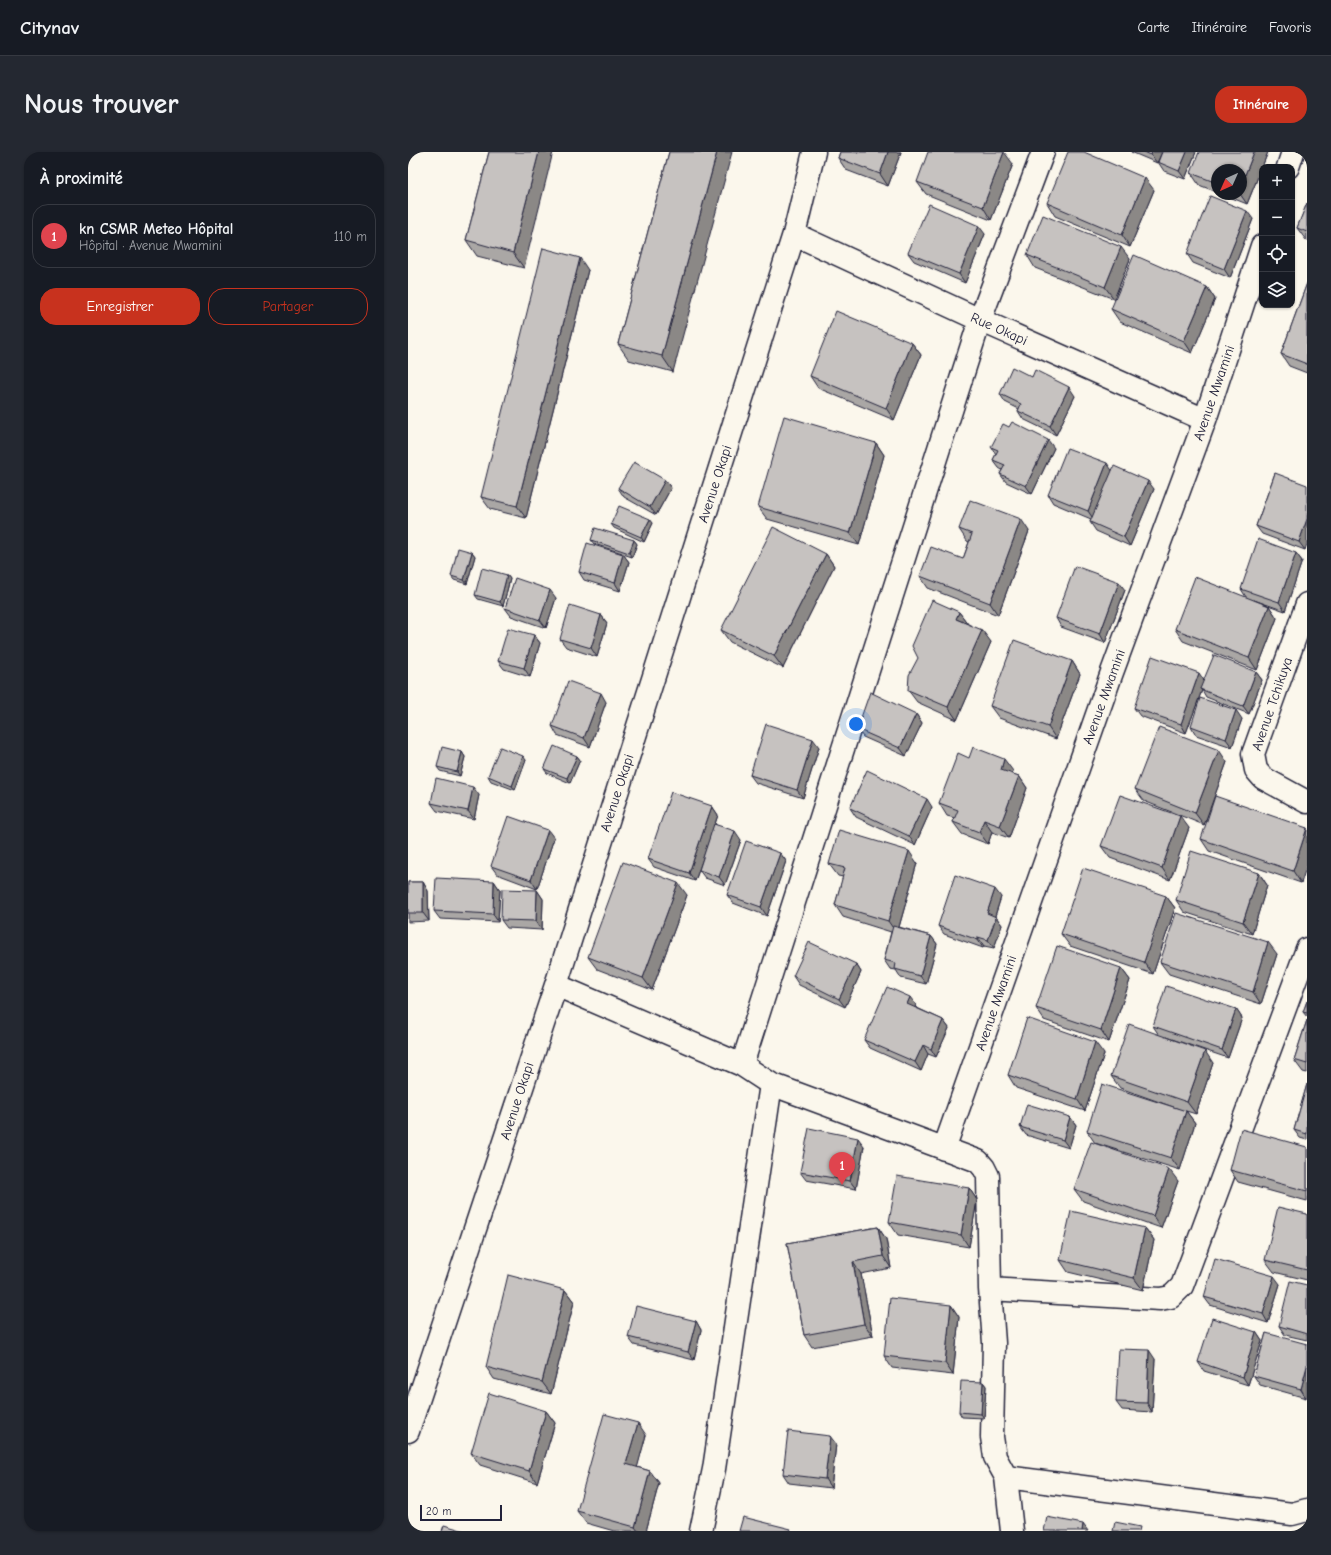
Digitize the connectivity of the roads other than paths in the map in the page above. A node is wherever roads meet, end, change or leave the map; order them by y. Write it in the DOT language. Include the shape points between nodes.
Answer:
graph roads {
  1 [pos="814,152"];
  2 [pos="1043,152"];
  3 [pos="1293,152"];
  4 [pos="1289,164"];
  5 [pos="794,234"];
  6 [pos="1259,255"];
  7 [pos="980,320"];
  8 [pos="1205,420"];
  9 [pos="1307,604"];
  10 [pos="1307,802"];
  11 [pos="1307,949"];
  12 [pos="556,985"];
  13 [pos="742,1064"];
  14 [pos="771,1084"];
  15 [pos="944,1149"];
  16 [pos="990,1289"];
  17 [pos="408,1431"];
  18 [pos="1006,1477"];
  19 [pos="1307,1510"];
  20 [pos="701,1531"];
  21 [pos="1012,1531"];
  1 -- 5 [label="street, Avenue Okapi"];
  2 -- 7 [label="street"];
  3 -- 4 [label="street"];
  5 -- 7 [label="street, Rue Okapi"];
  5 -- 12 [label="street, Avenue Okapi"];
  6 -- 8 [label="street, Avenue Mwamini"];
  7 -- 8 [label="street, Rue Okapi"];
  7 -- 13 [label="street"];
  8 -- 15 [label="street, Avenue Mwamini" via="1114,668"];
  9 -- 10 [label="street, Avenue Tchikuya" via="1253,754 1256,770 1263,778"];
  11 -- 16 [label="street" via="1182,1286 1171,1297 1160,1299"];
  12 -- 13 [label="street"];
  12 -- 17 [label="street, Avenue Okapi"];
  13 -- 14 [label="street"];
  14 -- 15 [label="street"];
  14 -- 20 [label="street" via="714,1469"];
  15 -- 16 [label="street" via="978,1161 988,1176"];
  16 -- 18 [label="street" via="994,1343 992,1437 995,1457"];
  18 -- 19 [label="street" via="1292,1514"];
  18 -- 21 [label="street"];
}
